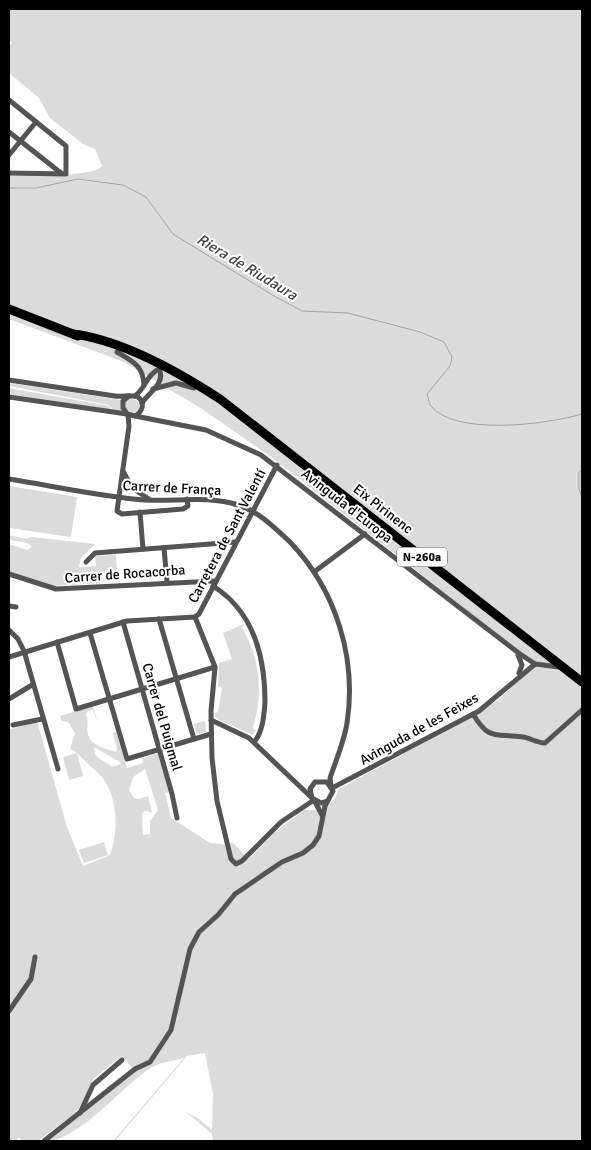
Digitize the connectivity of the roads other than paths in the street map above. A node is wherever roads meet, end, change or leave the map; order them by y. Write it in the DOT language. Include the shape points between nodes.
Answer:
graph roads {
  1 [pos="9,100"];
  2 [pos="36,122"];
  3 [pos="9,132"];
  4 [pos="20,141"];
  5 [pos="9,156"];
  6 [pos="10,171"];
  7 [pos="64,174"];
  8 [pos="9,309"];
  9 [pos="73,334"];
  10 [pos="107,343"];
  11 [pos="117,352"];
  12 [pos="159,369"];
  13 [pos="9,380"];
  14 [pos="144,385"];
  15 [pos="194,388"];
  16 [pos="153,389"];
  17 [pos="213,394"];
  18 [pos="132,396"];
  19 [pos="9,397"];
  20 [pos="142,404"];
  21 [pos="131,415"];
  22 [pos="152,420"];
  23 [pos="261,432"];
  24 [pos="277,466"];
  25 [pos="122,471"];
  26 [pos="9,479"];
  27 [pos="118,497"];
  28 [pos="152,500"];
  29 [pos="188,500"];
  30 [pos="140,512"];
  31 [pos="252,512"];
  32 [pos="365,534"];
  33 [pos="236,542"];
  34 [pos="164,548"];
  35 [pos="144,549"];
  36 [pos="86,562"];
  37 [pos="314,572"];
  38 [pos="9,575"];
  39 [pos="167,582"];
  40 [pos="214,583"];
  41 [pos="9,606"];
  42 [pos="16,607"];
  43 [pos="195,617"];
  44 [pos="159,618"];
  45 [pos="123,622"];
  46 [pos="9,630"];
  47 [pos="90,633"];
  48 [pos="57,642"];
  49 [pos="509,646"];
  50 [pos="24,651"];
  51 [pos="9,657"];
  52 [pos="535,664"];
  53 [pos="215,667"];
  54 [pos="570,673"];
  55 [pos="177,678"];
  56 [pos="515,679"];
  57 [pos="582,682"];
  58 [pos="32,685"];
  59 [pos="143,689"];
  60 [pos="9,699"];
  61 [pos="110,699"];
  62 [pos="582,710"];
  63 [pos="473,714"];
  64 [pos="42,719"];
  65 [pos="211,720"];
  66 [pos="13,725"];
  67 [pos="211,734"];
  68 [pos="194,739"];
  69 [pos="254,742"];
  70 [pos="160,749"];
  71 [pos="334,768"];
  72 [pos="58,769"];
  73 [pos="321,780"];
  74 [pos="296,782"];
  75 [pos="313,784"];
  76 [pos="331,787"];
  77 [pos="313,799"];
  78 [pos="327,801"];
  79 [pos="322,816"];
  80 [pos="177,818"];
  81 [pos="35,957"];
  82 [pos="9,1011"];
  83 [pos="122,1060"];
  84 [pos="80,1113"];
  85 [pos="44,1141"];
  1 -- 2 [label="street"];
  2 -- 4 [label="street"];
  2 -- 7 [label="street" via="66,146"];
  3 -- 4 [label="street"];
  4 -- 5 [label="street"];
  4 -- 7 [label="street"];
  6 -- 7 [label="street"];
  8 -- 9 [label="main road, Eix Pirinenc / N-260a"];
  9 -- 10 [label="main road, Eix Pirinenc / N-260a"];
  9 -- 11 [label="main road, Eix Pirinenc / N-260a"];
  10 -- 12 [label="street"];
  10 -- 17 [label="main road, Eix Pirinenc / N-260a" via="164,366"];
  11 -- 12 [label="main road, Eix Pirinenc / N-260a"];
  11 -- 14 [label="street" via="136,363 142,371"];
  12 -- 14 [label="street" via="152,372"];
  12 -- 15 [label="main road, Eix Pirinenc / N-260a"];
  12 -- 16 [label="street" via="161,378"];
  12 -- 17 [label="street"];
  13 -- 18 [label="street"];
  14 -- 18 [label="street"];
  15 -- 16 [label="street" via="176,383"];
  15 -- 23 [label="main road, Eix Pirinenc / N-260a"];
  16 -- 20 [label="street"];
  17 -- 23 [label="main road, Eix Pirinenc / N-260a"];
  18 -- 20 [label="street"];
  18 -- 21 [label="street" via="122,405"];
  19 -- 21 [label="street, Avinguda d'Europa"];
  20 -- 21 [label="street" via="140,412"];
  20 -- 22 [label="street"];
  21 -- 22 [label="street, Avinguda d'Europa"];
  21 -- 25 [label="street"];
  22 -- 24 [label="street, Avinguda d'Europa" via="194,426 222,435"];
  23 -- 54 [label="main road, Eix Pirinenc / N-260a"];
  24 -- 31 [label="street, Carretera de Sant Valentí"];
  24 -- 32 [label="street, Avinguda d'Europa"];
  25 -- 27 [label="street"];
  25 -- 28 [label="street" via="135,490"];
  26 -- 27 [label="street, Carrer de França"];
  27 -- 28 [label="street, Carrer de França"];
  27 -- 30 [label="street" via="116,508 119,513"];
  28 -- 29 [label="street, Carrer de França"];
  29 -- 30 [label="street" via="184,509"];
  29 -- 31 [label="street, Carrer de França" via="230,503"];
  30 -- 35 [label="street"];
  31 -- 33 [label="street, Carretera de Sant Valentí"];
  31 -- 37 [label="street, Carrer de França" via="282,534"];
  32 -- 37 [label="street"];
  32 -- 49 [label="street, Avinguda d'Europa"];
  33 -- 34 [label="street"];
  33 -- 40 [label="street, Carretera de Sant Valentí"];
  34 -- 35 [label="street"];
  34 -- 39 [label="street"];
  35 -- 36 [label="street" via="93,553"];
  37 -- 71 [label="street, Carrer de França" via="336,614 349,671 347,722"];
  38 -- 39 [label="street, Carrer de Rocacorba" via="56,589"];
  39 -- 40 [label="street, Carrer de Rocacorba"];
  40 -- 43 [label="street, Carretera de Sant Valentí"];
  40 -- 69 [label="street" via="246,618 262,662 264,711 261,730"];
  41 -- 42 [label="street"];
  43 -- 44 [label="street"];
  43 -- 53 [label="street"];
  44 -- 45 [label="street"];
  44 -- 55 [label="street"];
  45 -- 47 [label="street"];
  45 -- 59 [label="street, Carrer del Puigmal"];
  46 -- 50 [label="street"];
  47 -- 48 [label="street"];
  47 -- 61 [label="street"];
  48 -- 50 [label="street"];
  48 -- 61 [label="street" via="76,709"];
  49 -- 52 [label="street, Avinguda d'Europa"];
  49 -- 56 [label="street, Avinguda d'Europa" via="522,665"];
  50 -- 51 [label="street"];
  50 -- 58 [label="street"];
  52 -- 54 [label="street, Avinguda d'Europa" via="555,665"];
  52 -- 56 [label="street, Avinguda de les Feixes"];
  53 -- 55 [label="street"];
  53 -- 65 [label="street"];
  54 -- 57 [label="main road, Eix Pirinenc / N-260a"];
  55 -- 59 [label="street"];
  55 -- 68 [label="street"];
  56 -- 63 [label="street, Avinguda de les Feixes" via="495,699"];
  58 -- 60 [label="street"];
  58 -- 64 [label="street"];
  59 -- 61 [label="street"];
  59 -- 70 [label="street, Carrer del Puigmal"];
  61 -- 70 [label="street" via="127,758"];
  62 -- 63 [label="street" via="542,743 524,737 491,734 482,728"];
  63 -- 76 [label="street, Avinguda de les Feixes"];
  64 -- 66 [label="street"];
  64 -- 72 [label="street"];
  65 -- 67 [label="street"];
  65 -- 69 [label="street"];
  67 -- 68 [label="street"];
  67 -- 77 [label="street" via="214,782 226,841 236,864 281,822"];
  68 -- 70 [label="street"];
  69 -- 74 [label="street"];
  70 -- 80 [label="street, Carrer del Puigmal"];
  71 -- 73 [label="street"];
  71 -- 76 [label="street, Carrer de França"];
  73 -- 75 [label="street"];
  73 -- 76 [label="street"];
  74 -- 75 [label="street" via="306,787"];
  74 -- 77 [label="street"];
  75 -- 77 [label="street" via="310,792"];
  76 -- 78 [label="street" via="332,797"];
  77 -- 78 [label="street" via="321,803"];
  77 -- 79 [label="street"];
  78 -- 79 [label="street"];
  79 -- 84 [label="street" via="319,836 313,845 235,894 199,932 190,949 173,1025 162,1045 148,1063 135,1069"];
  81 -- 82 [label="street" via="31,979"];
  83 -- 84 [label="street" via="94,1085"];
  84 -- 85 [label="street"];
}
